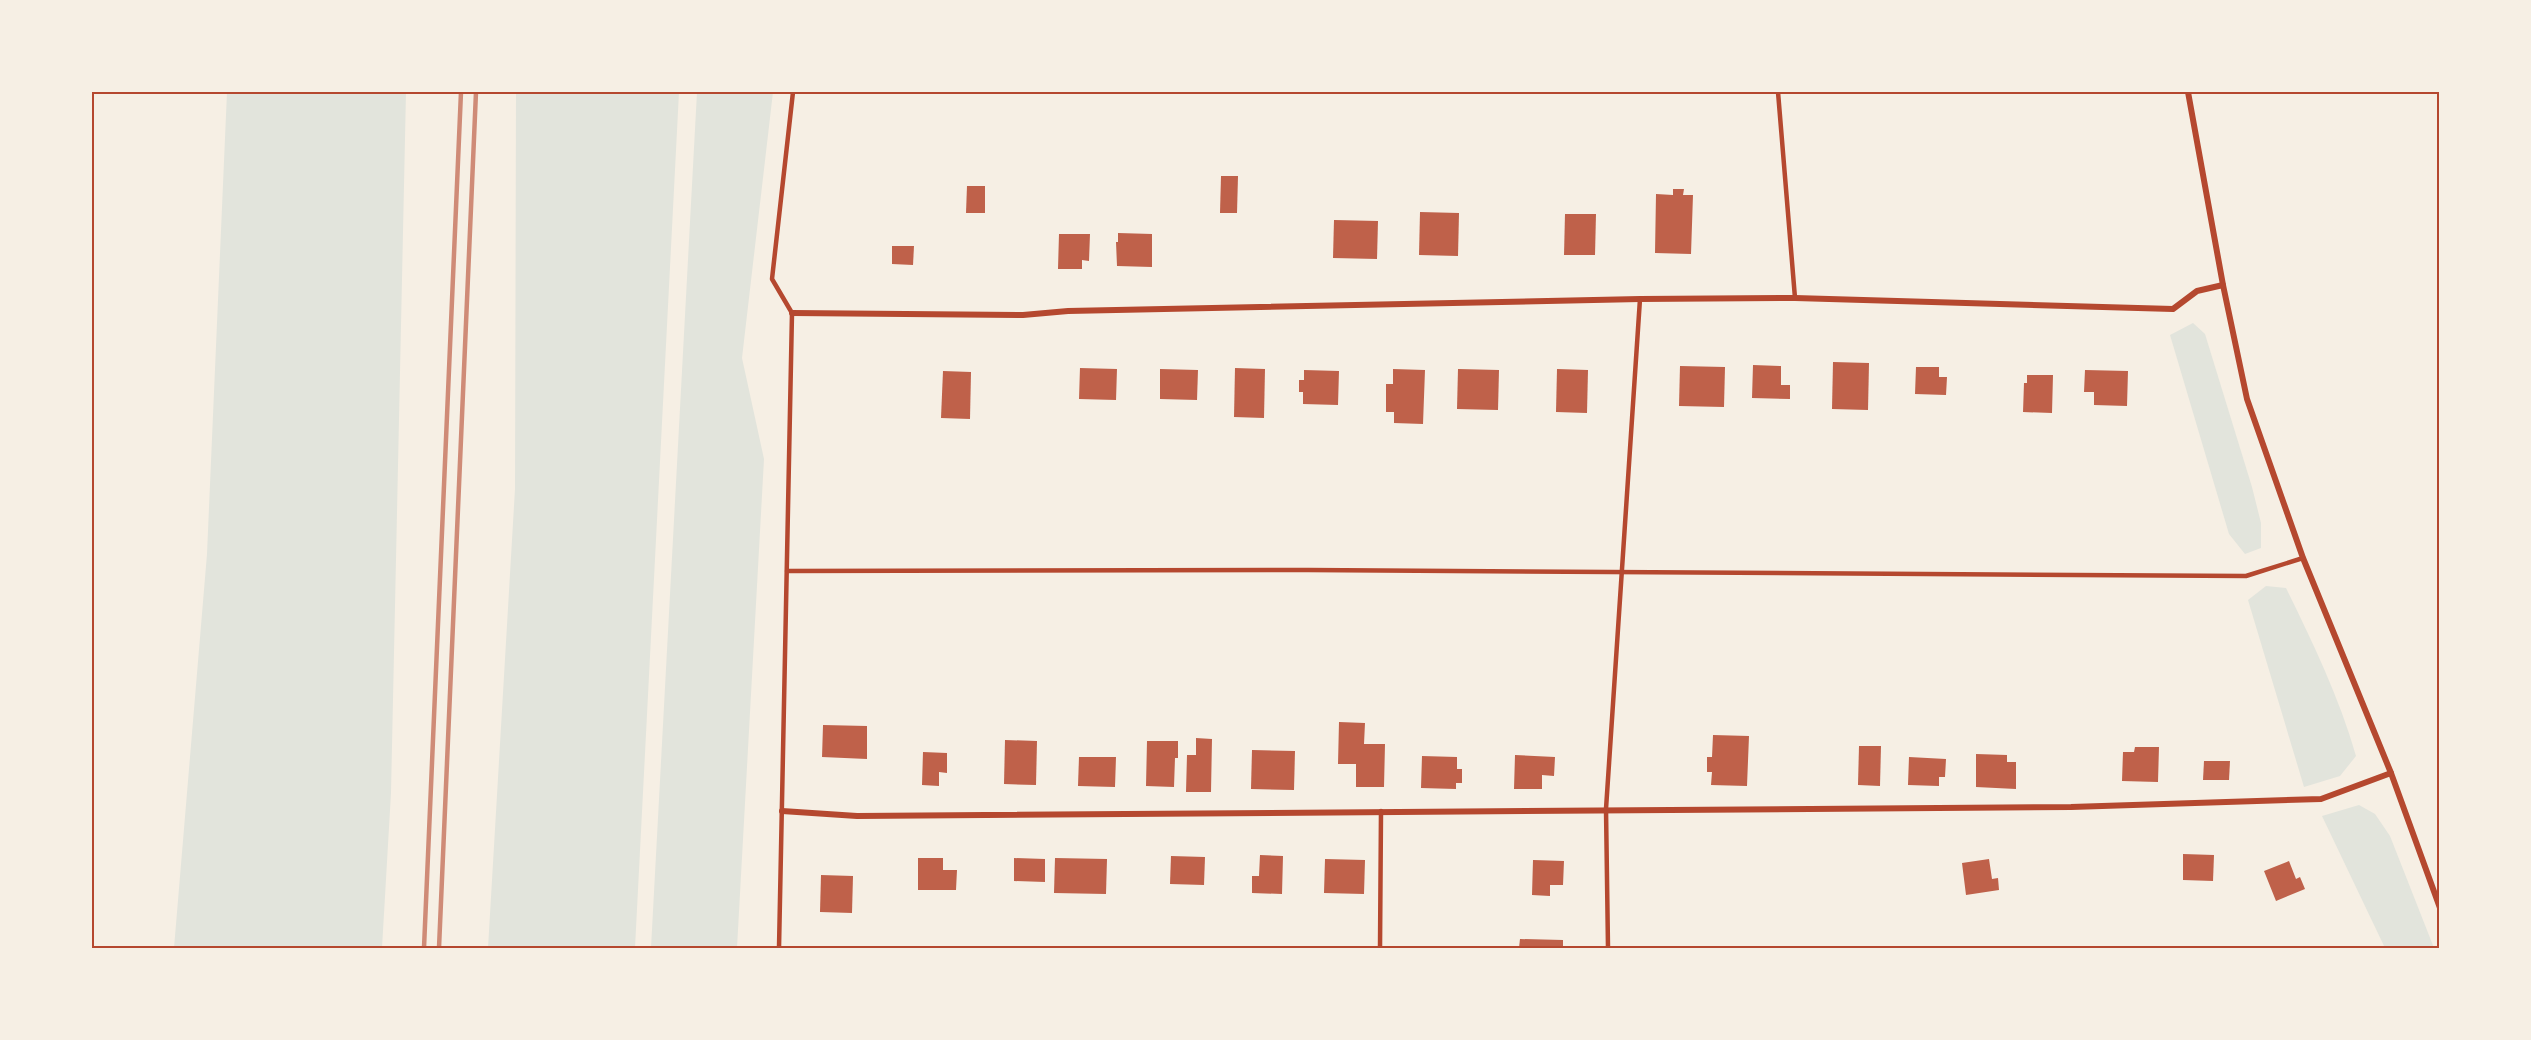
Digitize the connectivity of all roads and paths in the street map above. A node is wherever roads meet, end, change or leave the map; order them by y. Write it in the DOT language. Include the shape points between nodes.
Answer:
graph roads {
  1 [pos="793,92"];
  2 [pos="1778,92"];
  3 [pos="2188,92"];
  4 [pos="2223,285"];
  5 [pos="1795,298"];
  6 [pos="1640,299"];
  7 [pos="792,313"];
  8 [pos="2303,558"];
  9 [pos="787,571"];
  10 [pos="1622,572"];
  11 [pos="2391,773"];
  12 [pos="1606,809"];
  13 [pos="782,811"];
  14 [pos="1381,811"];
  15 [pos="2439,908"];
  16 [pos="779,948"];
  17 [pos="1380,948"];
  18 [pos="1608,948"];
  1 -- 7 [label="lane" via="772,279"];
  2 -- 5 [label="lane"];
  3 -- 4 [label="street"];
  4 -- 5 [label="street" via="2197,291 2173,309"];
  4 -- 8 [label="street" via="2247,399"];
  5 -- 6 [label="street"];
  6 -- 7 [label="street" via="1023,315"];
  6 -- 10 [label="lane"];
  7 -- 9 [label="lane"];
  8 -- 10 [label="lane" via="2247,576"];
  8 -- 11 [label="street"];
  9 -- 10 [label="lane"];
  9 -- 13 [label="lane"];
  10 -- 12 [label="lane"];
  11 -- 12 [label="street" via="2321,800 2071,807"];
  11 -- 15 [label="street"];
  12 -- 14 [label="street"];
  12 -- 18 [label="lane"];
  13 -- 14 [label="street" via="857,816"];
  13 -- 16 [label="lane"];
  14 -- 17 [label="lane"];
}
